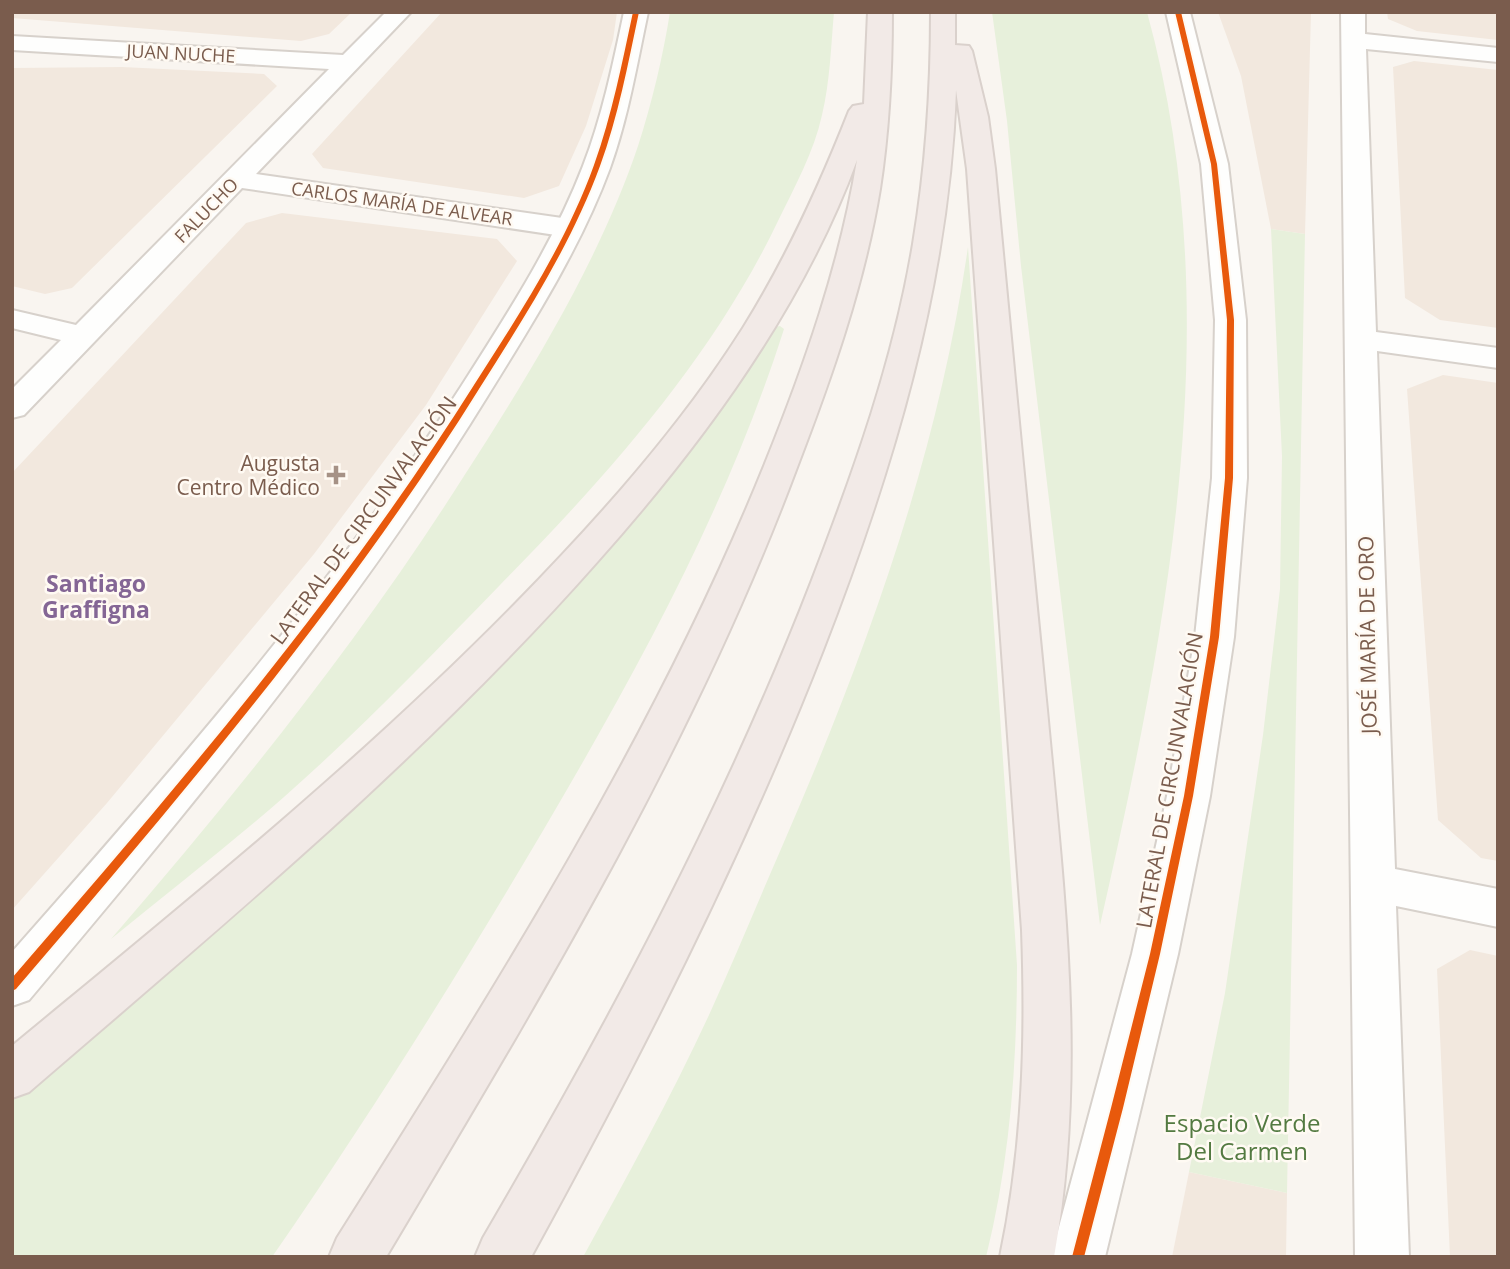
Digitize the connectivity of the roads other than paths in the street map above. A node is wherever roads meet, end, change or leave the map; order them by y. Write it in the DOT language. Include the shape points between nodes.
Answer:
graph roads {
  1 [pos="399,12"];
  2 [pos="636,12"];
  3 [pos="880,12"];
  4 [pos="943,12"];
  5 [pos="950,12"];
  6 [pos="1178,12"];
  7 [pos="1353,26"];
  8 [pos="12,43"];
  9 [pos="1498,55"];
  10 [pos="879,59"];
  11 [pos="349,63"];
  12 [pos="236,179"];
  13 [pos="569,228"];
  14 [pos="12,319"];
  15 [pos="82,336"];
  16 [pos="1360,339"];
  17 [pos="1498,358"];
  18 [pos="12,408"];
  19 [pos="1373,883"];
  20 [pos="1498,908"];
  21 [pos="12,986"];
  22 [pos="12,1076"];
  23 [pos="356,1257"];
  24 [pos="502,1257"];
  25 [pos="1027,1257"];
  26 [pos="1078,1257"];
  27 [pos="1382,1257"];
  1 -- 11 [label="street, FALUCHO"];
  2 -- 13 [label="street, LATERAL DE CIRCUNVALACIÓN" via="610,128"];
  3 -- 10 [label="highway"];
  4 -- 24 [label="highway" via="944,117 931,237 910,337 870,478 792,681 697,893"];
  5 -- 25 [label="highway" via="975,117 981,169 1045,930 1048,1010 1041,1178"];
  6 -- 26 [label="street, LATERAL DE CIRCUNVALACIÓN" via="1217,180 1230,350 1231,454 1195,760 1139,1021"];
  7 -- 9 [label="street"];
  7 -- 16 [label="street, JOSÉ MARÍA DE ORO"];
  8 -- 11 [label="street, JUAN NUCHE"];
  10 -- 22 [label="highway" via="839,169 786,282 714,393 621,514 528,615 413,728 238,886"];
  10 -- 23 [label="highway" via="871,158 846,271 805,401 750,544 653,746 582,877 486,1046"];
  11 -- 12 [label="street, FALUCHO"];
  12 -- 13 [label="street, CARLOS MARÍA DE ALVEAR"];
  12 -- 15 [label="street, FALUCHO"];
  13 -- 21 [label="street, LATERAL DE CIRCUNVALACIÓN" via="468,404 331,598 179,792"];
  14 -- 15 [label="street"];
  15 -- 18 [label="street, FALUCHO"];
  16 -- 17 [label="street"];
  16 -- 19 [label="street, JOSÉ MARÍA DE ORO"];
  19 -- 20 [label="street"];
  19 -- 27 [label="street, JOSÉ MARÍA DE ORO"];
}
